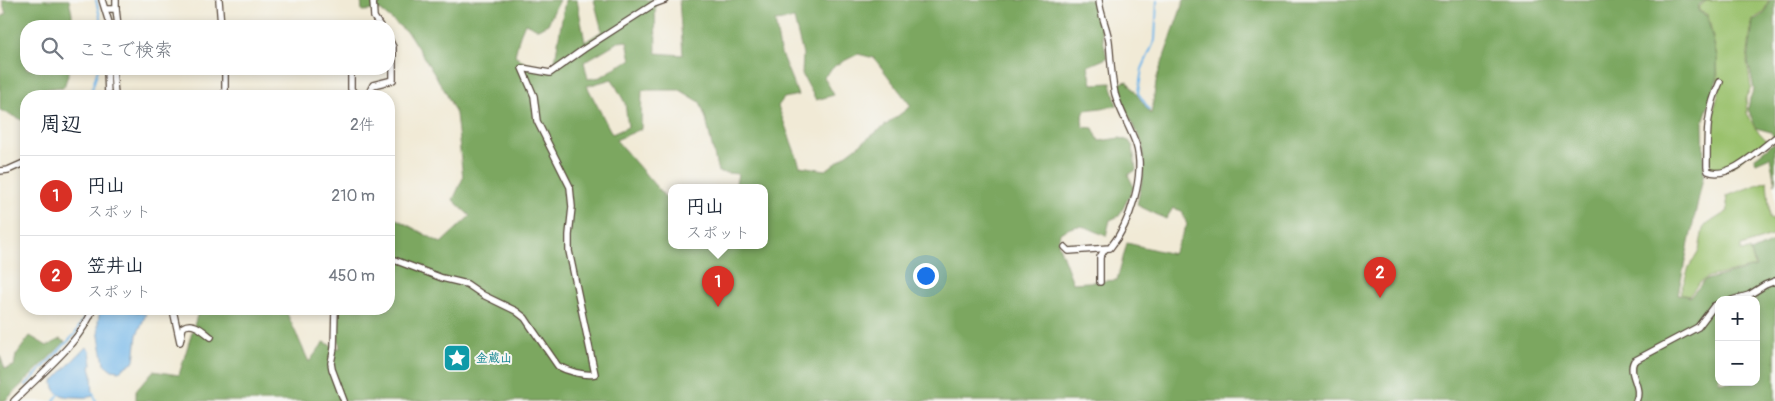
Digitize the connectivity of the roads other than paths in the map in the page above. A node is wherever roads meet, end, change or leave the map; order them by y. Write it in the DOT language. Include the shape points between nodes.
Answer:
graph roads {
  1 [pos="102,0"];
  2 [pos="116,0"];
  3 [pos="219,0"];
  4 [pos="373,0"];
  5 [pos="665,0"];
  6 [pos="1099,0"];
  7 [pos="106,9"];
  8 [pos="116,9"];
  9 [pos="106,20"];
  10 [pos="109,20"];
  11 [pos="117,20"];
  12 [pos="221,20"];
  13 [pos="376,20"];
  14 [pos="107,75"];
  15 [pos="114,75"];
  16 [pos="225,75"];
  17 [pos="351,75"];
  18 [pos="393,75"];
  19 [pos="1720,82"];
  20 [pos="108,90"];
  21 [pos="114,90"];
  22 [pos="225,90"];
  23 [pos="352,90"];
  24 [pos="370,90"];
  25 [pos="1775,138"];
  26 [pos="20,163"];
  27 [pos="0,171"];
  28 [pos="1064,247"];
  29 [pos="1105,249"];
  30 [pos="395,260"];
  31 [pos="1775,281"];
  32 [pos="1100,282"];
  33 [pos="1746,296"];
  34 [pos="1715,306"];
  35 [pos="91,315"];
  36 [pos="175,315"];
  37 [pos="335,315"];
  38 [pos="211,336"];
  39 [pos="14,401"];
  40 [pos="344,401"];
  41 [pos="1636,401"];
  1 -- 7 [label="street"];
  2 -- 8 [label="street"];
  3 -- 12 [label="street"];
  4 -- 13 [label="street"];
  5 -- 30 [label="street" via="654,4 550,74 522,68 534,96 541,131 570,187 569,251 595,374 558,366 525,318 516,311 467,284"];
  6 -- 29 [label="street" via="1109,40 1116,96 1136,146 1140,172 1120,234 1110,248"];
  7 -- 8 [label="street"];
  7 -- 9 [label="street"];
  7 -- 10 [label="street"];
  8 -- 11 [label="street"];
  14 -- 20 [label="street"];
  15 -- 21 [label="street"];
  16 -- 22 [label="street"];
  17 -- 23 [label="street"];
  18 -- 24 [label="street" via="393,80 373,85"];
  19 -- 25 [label="street" via="1708,119 1708,172 1730,170"];
  26 -- 27 [label="street"];
  28 -- 29 [label="street" via="1068,251"];
  29 -- 32 [label="street" via="1100,257"];
  31 -- 33 [label="street"];
  34 -- 41 [label="street" via="1698,327 1634,361 1632,370 1638,387"];
  35 -- 39 [label="street" via="77,337"];
  36 -- 38 [label="street" via="180,342 183,327 187,325 196,326"];
  37 -- 40 [label="street" via="331,363"];
}
